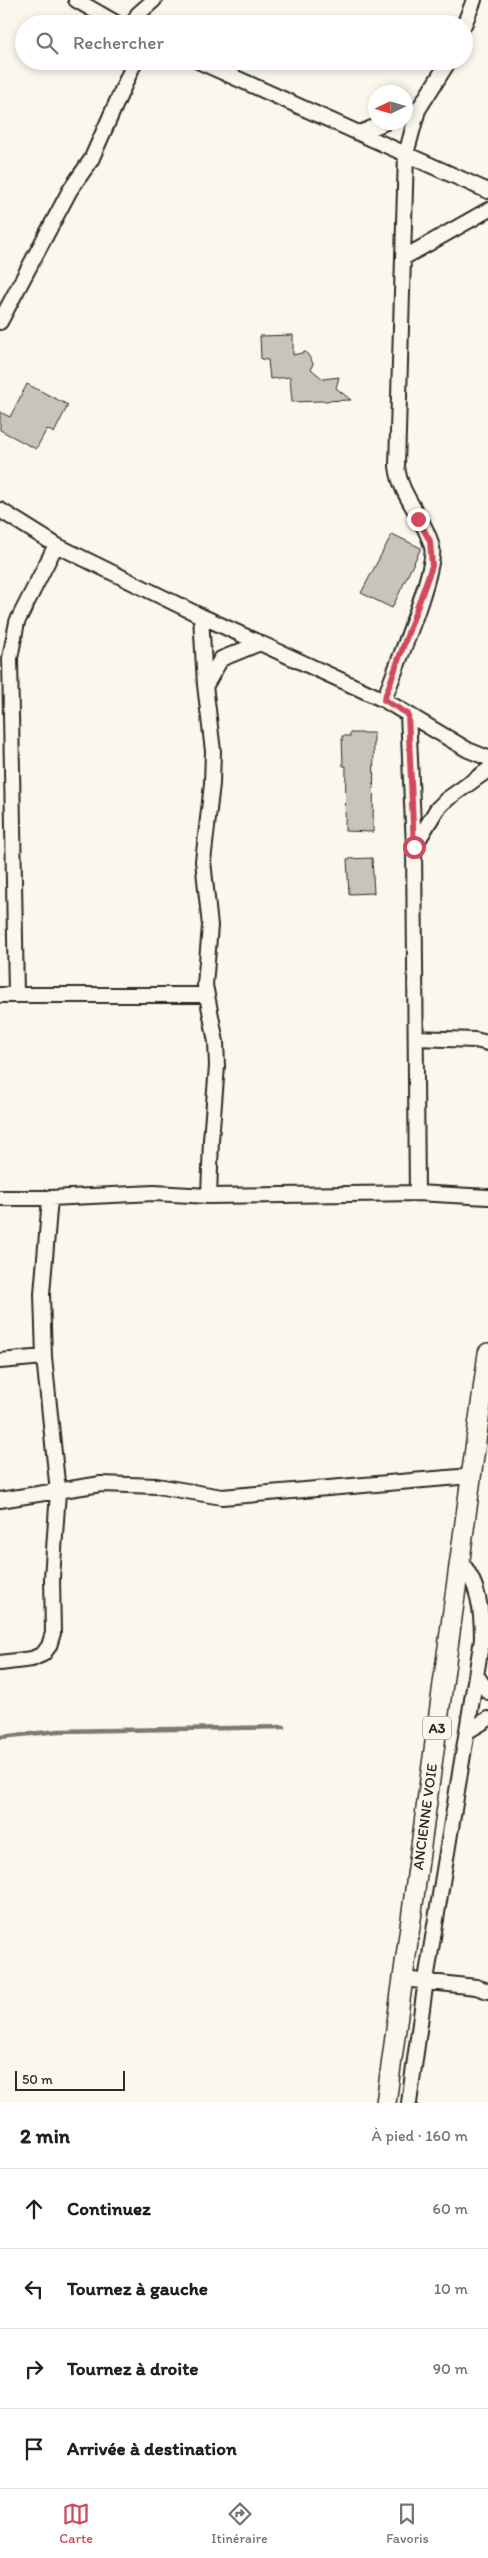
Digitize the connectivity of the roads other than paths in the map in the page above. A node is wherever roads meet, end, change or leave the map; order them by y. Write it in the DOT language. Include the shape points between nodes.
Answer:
graph roads {
  1 [pos="76,0"];
  2 [pos="154,0"];
  3 [pos="474,0"];
  4 [pos="102,15"];
  5 [pos="138,15"];
  6 [pos="468,15"];
  7 [pos="131,70"];
  8 [pos="218,70"];
  9 [pos="442,70"];
  10 [pos="413,111"];
  11 [pos="368,130"];
  12 [pos="409,130"];
  13 [pos="360,133"];
  14 [pos="406,154"];
  15 [pos="488,190"];
  16 [pos="488,210"];
  17 [pos="403,258"];
  18 [pos="0,322"];
  19 [pos="0,510"];
  20 [pos="56,545"];
  21 [pos="201,616"];
  22 [pos="260,643"];
  23 [pos="205,686"];
  24 [pos="384,700"];
  25 [pos="408,714"];
  26 [pos="488,758"];
  27 [pos="488,770"];
  28 [pos="414,847"];
  29 [pos="0,994"];
  30 [pos="16,994"];
  31 [pos="206,995"];
  32 [pos="416,1038"];
  33 [pos="488,1043"];
  34 [pos="417,1193"];
  35 [pos="210,1196"];
  36 [pos="488,1197"];
  37 [pos="0,1198"];
  38 [pos="50,1198"];
  39 [pos="488,1353"];
  40 [pos="44,1357"];
  41 [pos="0,1361"];
  42 [pos="471,1476"];
  43 [pos="58,1492"];
  44 [pos="0,1500"];
  45 [pos="460,1561"];
  46 [pos="483,1593"];
  47 [pos="0,1664"];
  48 [pos="477,1676"];
  49 [pos="488,1692"];
  50 [pos="488,1719"];
  51 [pos="468,1731"];
  52 [pos="403,1979"];
  53 [pos="426,1980"];
  54 [pos="488,1991"];
  55 [pos="386,2103"];
  56 [pos="409,2103"];
  1 -- 4 [label="street"];
  2 -- 5 [label="street"];
  3 -- 6 [label="street"];
  7 -- 18 [label="street" via="91,160 70,190"];
  8 -- 13 [label="street"];
  9 -- 10 [label="street"];
  11 -- 13 [label="street"];
  12 -- 14 [label="street"];
  13 -- 14 [label="street"];
  14 -- 15 [label="street"];
  14 -- 17 [label="street"];
  16 -- 17 [label="street"];
  17 -- 24 [label="street" via="396,466 403,491 430,541 433,556"];
  19 -- 20 [label="street"];
  20 -- 21 [label="street"];
  20 -- 30 [label="street" via="17,622 10,658"];
  21 -- 22 [label="street"];
  21 -- 23 [label="street"];
  22 -- 23 [label="street" via="221,660"];
  22 -- 24 [label="street"];
  23 -- 31 [label="street" via="213,751 203,860 210,926"];
  24 -- 25 [label="street"];
  25 -- 26 [label="street" via="468,750"];
  25 -- 28 [label="street"];
  27 -- 28 [label="street" via="437,809"];
  28 -- 32 [label="street"];
  29 -- 30 [label="street"];
  30 -- 31 [label="street"];
  31 -- 35 [label="street" via="216,1042 217,1066"];
  32 -- 33 [label="street"];
  32 -- 34 [label="street"];
  34 -- 35 [label="street"];
  34 -- 36 [label="street"];
  35 -- 38 [label="street" via="154,1193"];
  37 -- 38 [label="street"];
  38 -- 40 [label="street" via="42,1294"];
  39 -- 42 [label="main road, ANCIENNE VOIE / A3"];
  40 -- 41 [label="street"];
  40 -- 43 [label="street"];
  42 -- 43 [label="street" via="222,1497 126,1484 101,1484"];
  42 -- 45 [label="main road, ANCIENNE VOIE / A3"];
  43 -- 44 [label="street"];
  43 -- 47 [label="street" via="52,1578 53,1634 49,1646 43,1654 32,1659"];
  45 -- 46 [label="street"];
  45 -- 52 [label="main road, ANCIENNE VOIE / A3"];
  46 -- 48 [label="street"];
  48 -- 49 [label="street"];
  48 -- 51 [label="street"];
  50 -- 51 [label="street"];
  51 -- 53 [label="street"];
  52 -- 53 [label="street"];
  52 -- 55 [label="main road, ANCIENNE VOIE / A3"];
  53 -- 54 [label="street"];
  53 -- 56 [label="street"];
}
